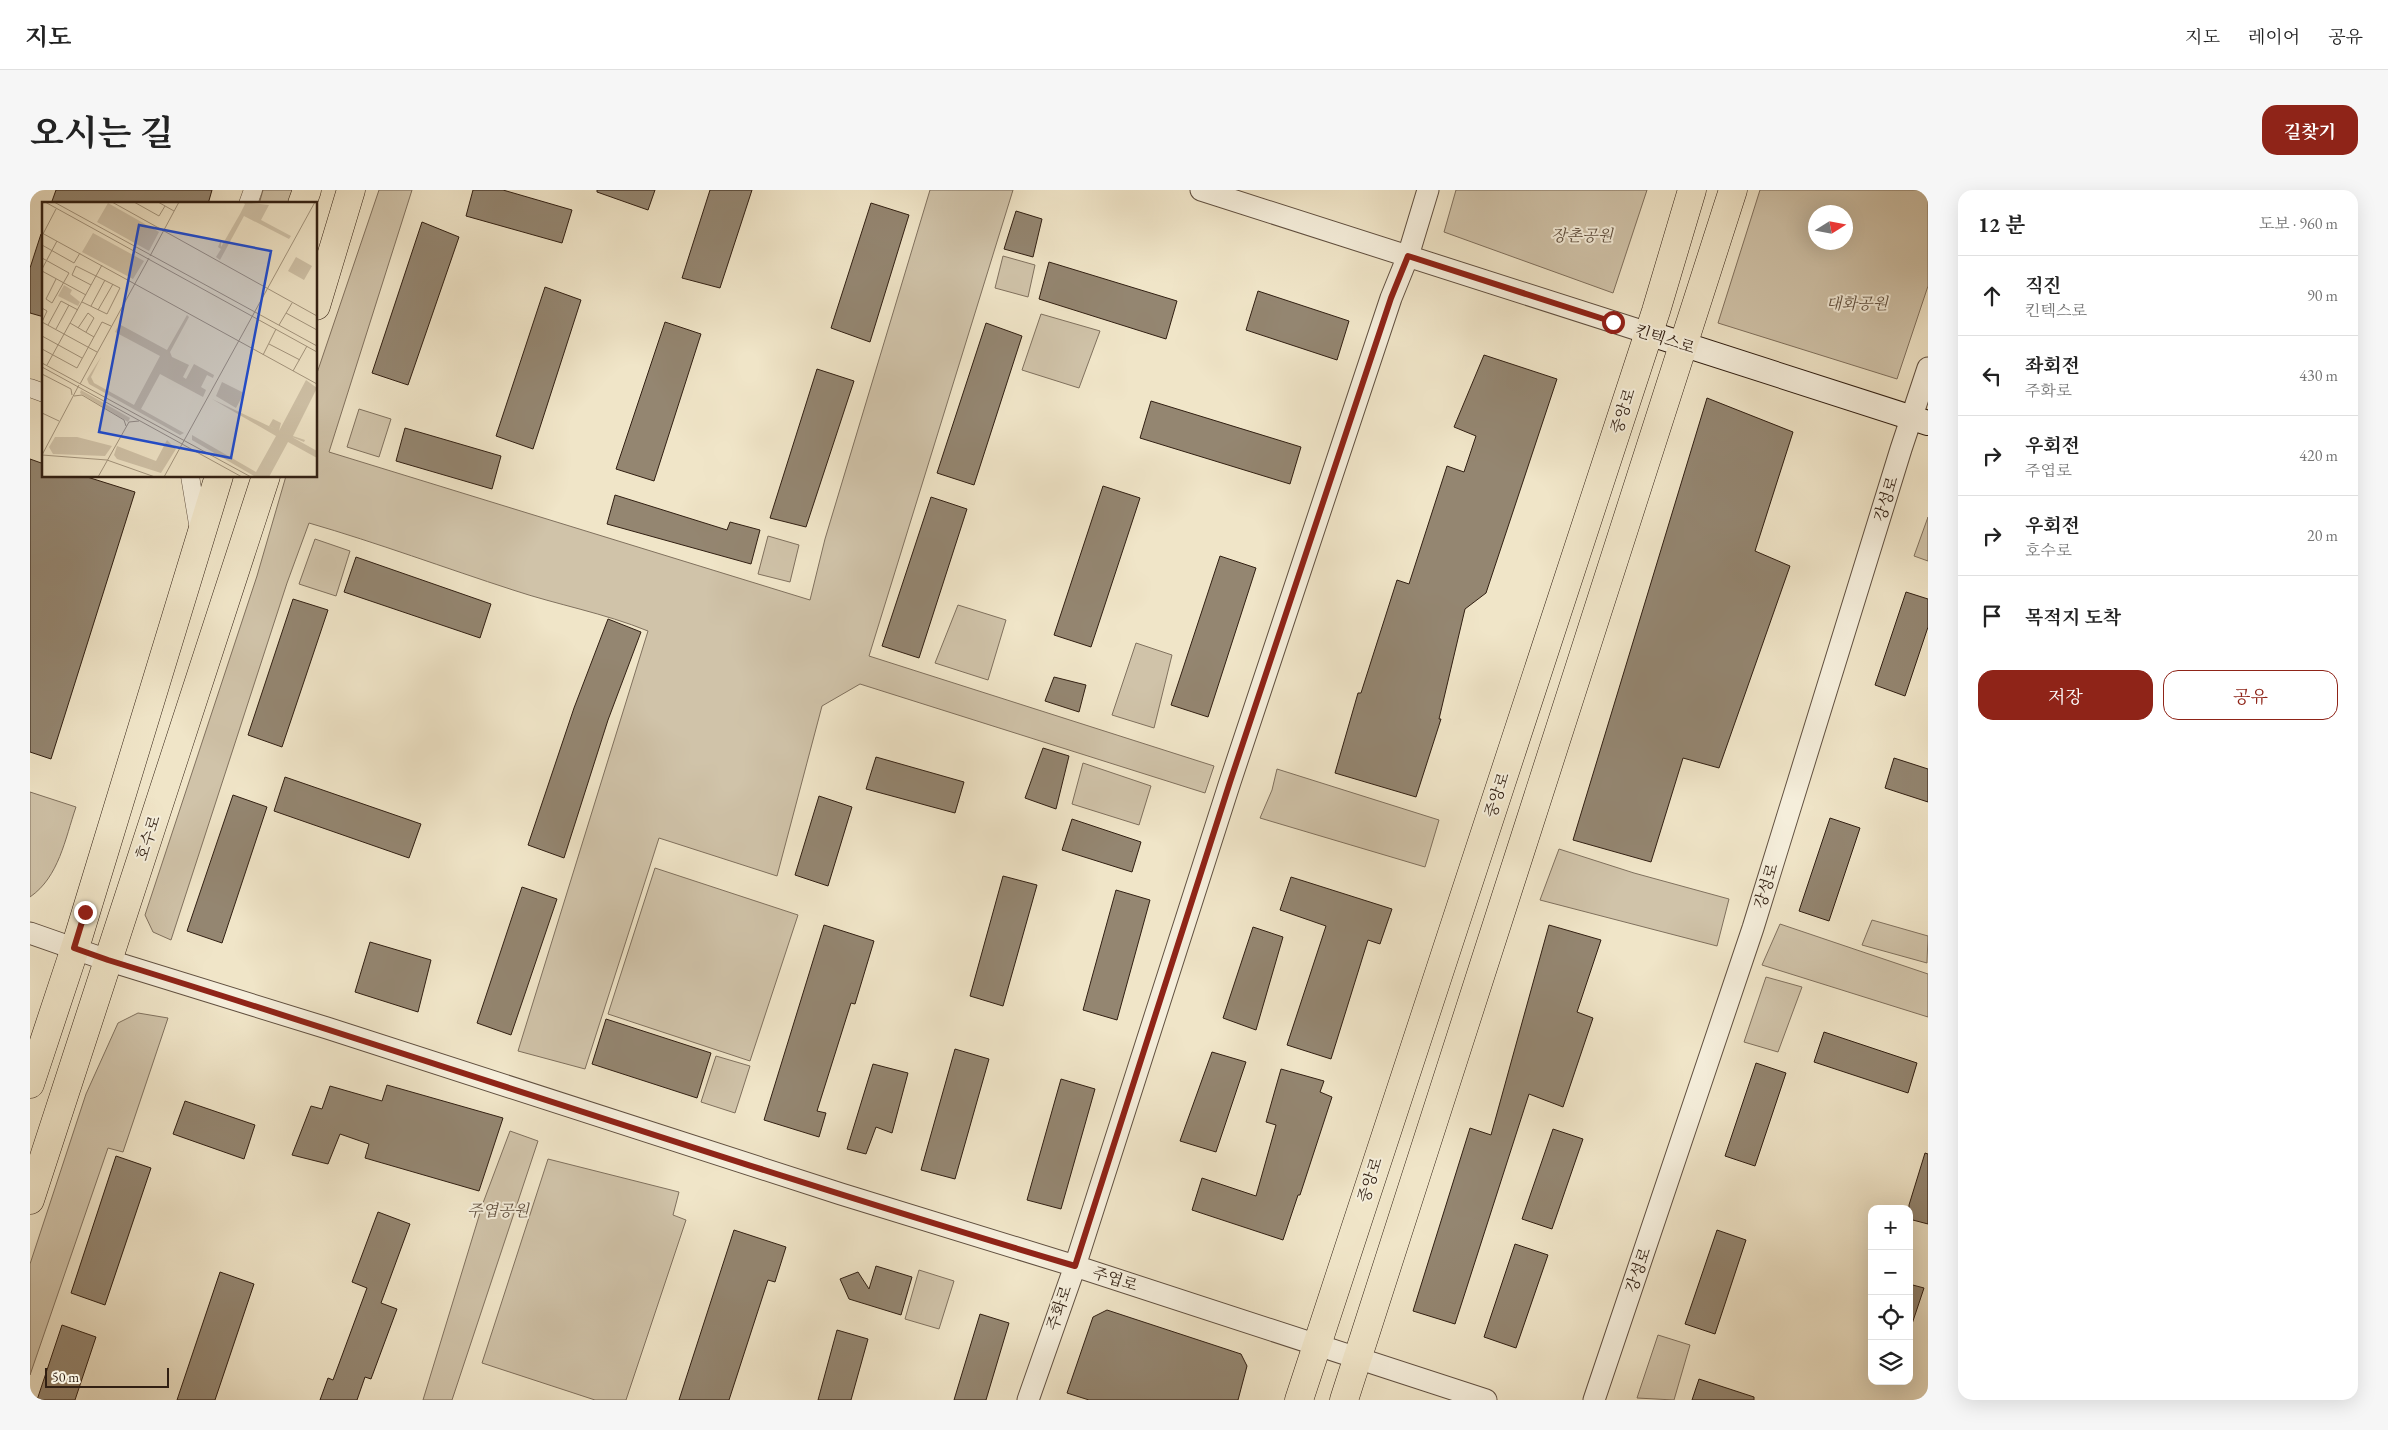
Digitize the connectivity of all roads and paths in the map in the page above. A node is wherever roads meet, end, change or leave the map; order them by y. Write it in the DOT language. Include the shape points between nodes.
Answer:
graph roads {
  1 [pos="253,190"];
  2 [pos="307,190"];
  3 [pos="351,190"];
  4 [pos="1201,190"];
  5 [pos="1428,190"];
  6 [pos="1692,190"];
  7 [pos="1733,190"];
  8 [pos="249,202"];
  9 [pos="303,202"];
  10 [pos="1408,256"];
  11 [pos="318,299"];
  12 [pos="1648,333"];
  13 [pos="1682,345"];
  14 [pos="1928,368"];
  15 [pos="30,388"];
  16 [pos="42,392"];
  17 [pos="1920,420"];
  18 [pos="190,478"];
  19 [pos="218,478"];
  20 [pos="265,478"];
  21 [pos="200,536"];
  22 [pos="30,933"];
  23 [pos="74,948"];
  24 [pos="108,960"];
  25 [pos="30,1084"];
  26 [pos="30,1200"];
  27 [pos="1075,1266"];
  28 [pos="1316,1345"];
  29 [pos="1358,1357"];
  30 [pos="1028,1400"];
  31 [pos="1299,1400"];
  32 [pos="1344,1400"];
  33 [pos="1486,1400"];
  34 [pos="1594,1400"];
  1 -- 8 [label="street"];
  2 -- 9 [label="main road"];
  3 -- 11 [label="main road"];
  4 -- 10 [label="street, 킨텍스로"];
  5 -- 10 [label="street, 주화로"];
  6 -- 12 [label="main road, 중앙로"];
  7 -- 13 [label="main road"];
  10 -- 12 [label="street, 킨텍스로"];
  10 -- 27 [label="street, 주화로" via="1391,298 1230,782"];
  12 -- 13 [label="main road, 킨텍스로"];
  12 -- 28 [label="main road, 중앙로"];
  13 -- 17 [label="main road, 킨텍스로"];
  13 -- 29 [label="main road"];
  14 -- 17 [label="street, 강성로"];
  15 -- 16 [label="street"];
  17 -- 34 [label="street, 강성로"];
  18 -- 21 [label="street"];
  19 -- 21 [label="main road"];
  20 -- 24 [label="main road, 호수로"];
  21 -- 23 [label="main road"];
  22 -- 23 [label="street, 주엽로"];
  23 -- 24 [label="street, 주엽로"];
  23 -- 25 [label="main road"];
  24 -- 26 [label="main road, 호수로"];
  24 -- 27 [label="street, 주엽로"];
  27 -- 28 [label="street, 주엽로"];
  27 -- 30 [label="street, 주화로"];
  28 -- 29 [label="street, 주엽로"];
  28 -- 31 [label="main road, 중앙로"];
  29 -- 32 [label="main road"];
  29 -- 33 [label="street, 주엽로"];
}
